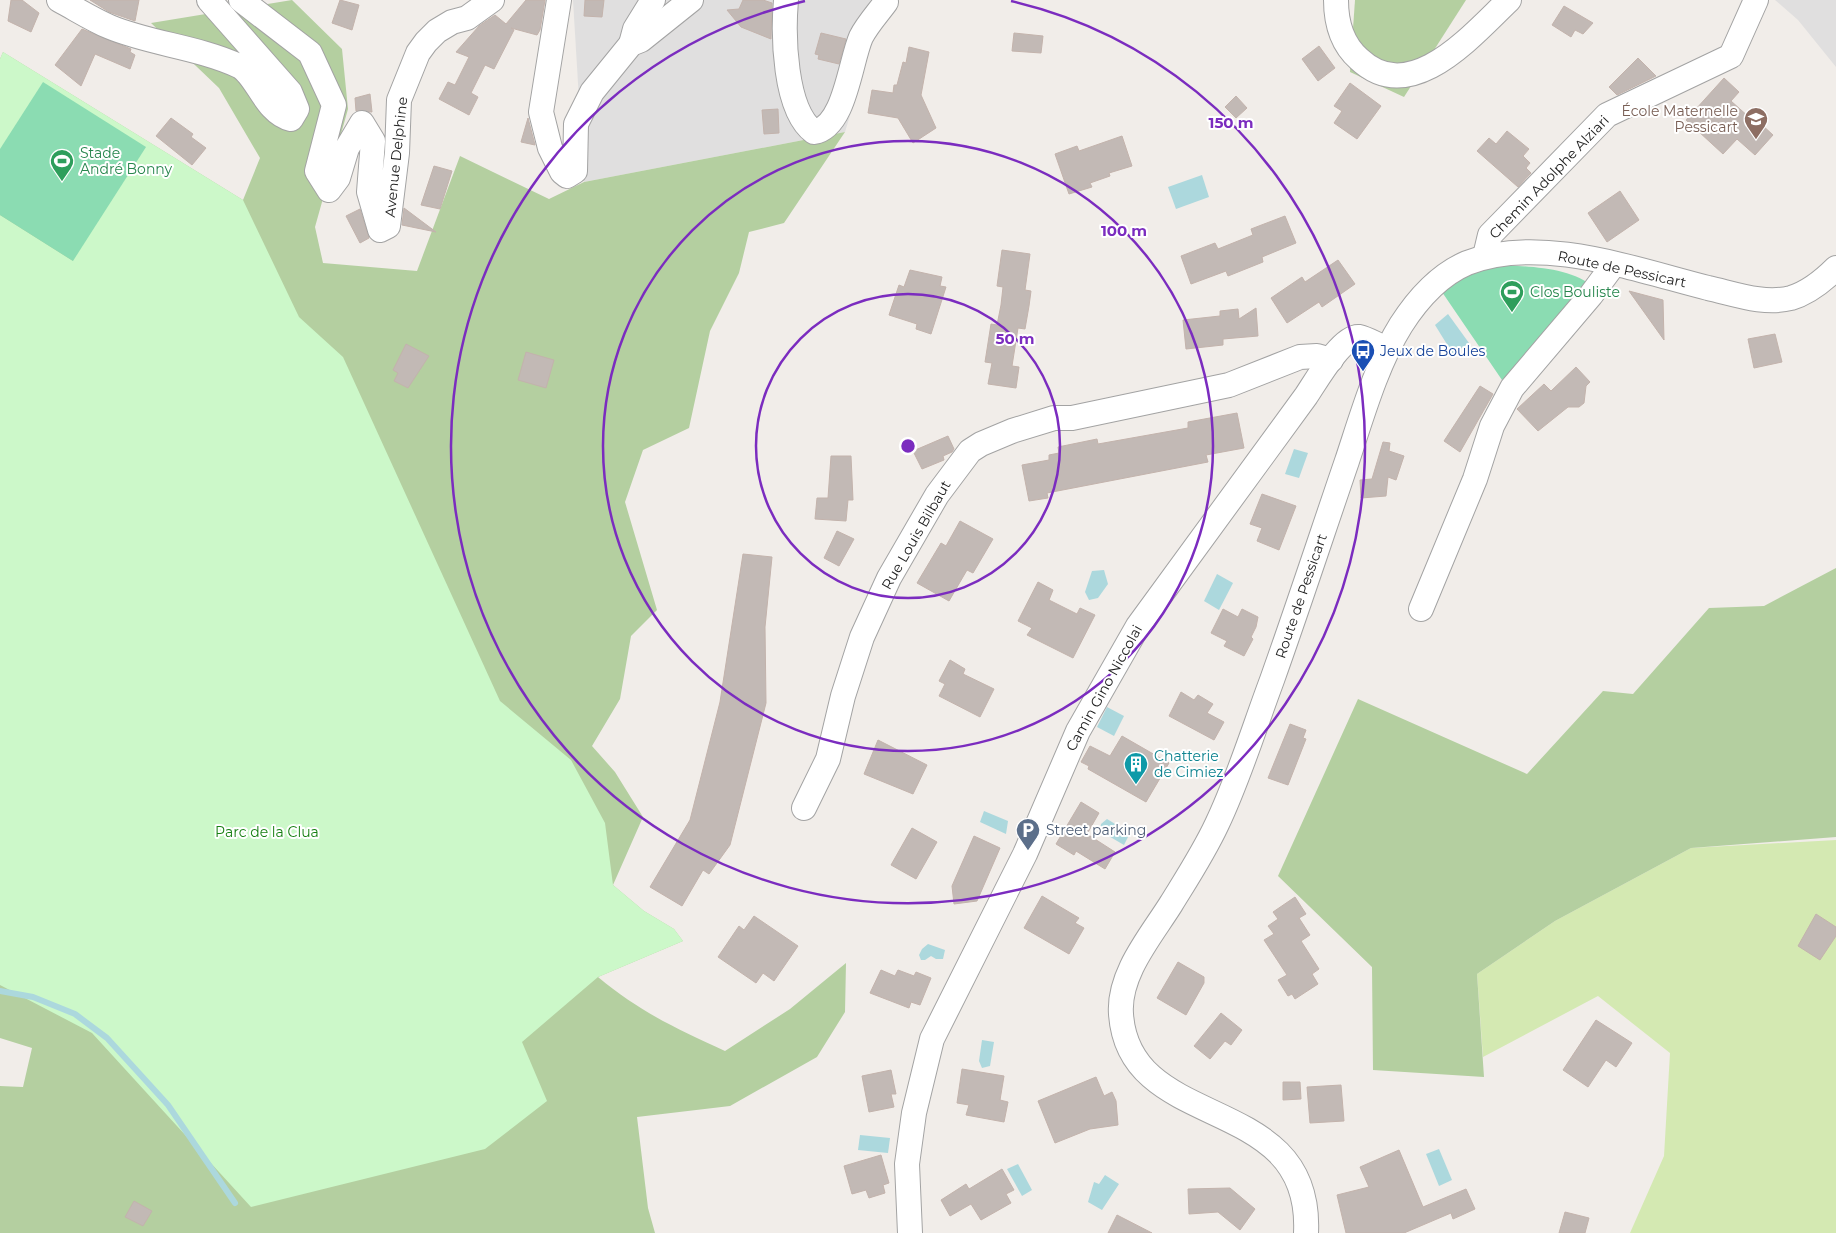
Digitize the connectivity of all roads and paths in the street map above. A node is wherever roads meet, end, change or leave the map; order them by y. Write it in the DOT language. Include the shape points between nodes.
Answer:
graph roads {
  1 [pos="59,0"];
  2 [pos="209,0"];
  3 [pos="241,0"];
  4 [pos="492,0"];
  5 [pos="559,0"];
  6 [pos="653,0"];
  7 [pos="691,0"];
  8 [pos="786,0"];
  9 [pos="1336,0"];
  10 [pos="1509,0"];
  11 [pos="1756,0"];
  12 [pos="886,2"];
  13 [pos="631,44"];
  14 [pos="1485,256"];
  15 [pos="1614,264"];
  16 [pos="1836,268"];
  17 [pos="1388,349"];
  18 [pos="1331,360"];
  19 [pos="1421,609"];
  20 [pos="804,808"];
  21 [pos="910,1233"];
  22 [pos="1306,1233"];
  1 -- 2 [label="street" via="111,27 241,67 282,117 292,119 297,109 290,92"];
  3 -- 4 [label="street, Avenue Delphine" via="310,53 334,105 317,171 329,190 338,178 347,148 362,123 373,141 369,192 380,230 388,226 397,153 399,100 418,54 437,31 467,18"];
  5 -- 13 [label="street" via="542,112 550,148 567,176 575,171 576,124 592,92"];
  6 -- 13 [label="street" via="635,28"];
  7 -- 13 [label="street" via="641,40"];
  8 -- 12 [label="street" via="789,82 797,108 808,128 814,132 828,126 838,110 862,36"];
  9 -- 10 [label="street" via="1341,33 1351,51 1366,65 1385,75 1406,77 1449,54"];
  11 -- 14 [label="street, Chemin Adolphe Alziari" via="1732,56 1607,115 1490,235"];
  14 -- 15 [label="street, Route de Pessicart" via="1552,253"];
  14 -- 17 [label="street, Route de Pessicart" via="1461,265 1436,282 1410,311"];
  15 -- 16 [label="street, Route de Pessicart" via="1753,299 1792,298"];
  15 -- 19 [label="street" via="1512,388 1492,426 1475,479"];
  17 -- 18 [label="street, Camin Gino Niccolai" via="1359,337 1352,338"];
  17 -- 22 [label="street, Route de Pessicart" via="1231,793 1201,856 1138,956 1122,996 1125,1034 1132,1053 1144,1069 1178,1096 1257,1134 1292,1168 1307,1213"];
  18 -- 20 [label="street, Rue Louis Bilbaut" via="1317,356 1300,357 1229,385 1072,418 1054,418 1012,430 970,451 937,495 889,578 862,637 828,759"];
  18 -- 21 [label="street, Camin Gino Niccolai" via="1138,626 1078,731 1024,854 932,1038 914,1113 907,1164"];
}
